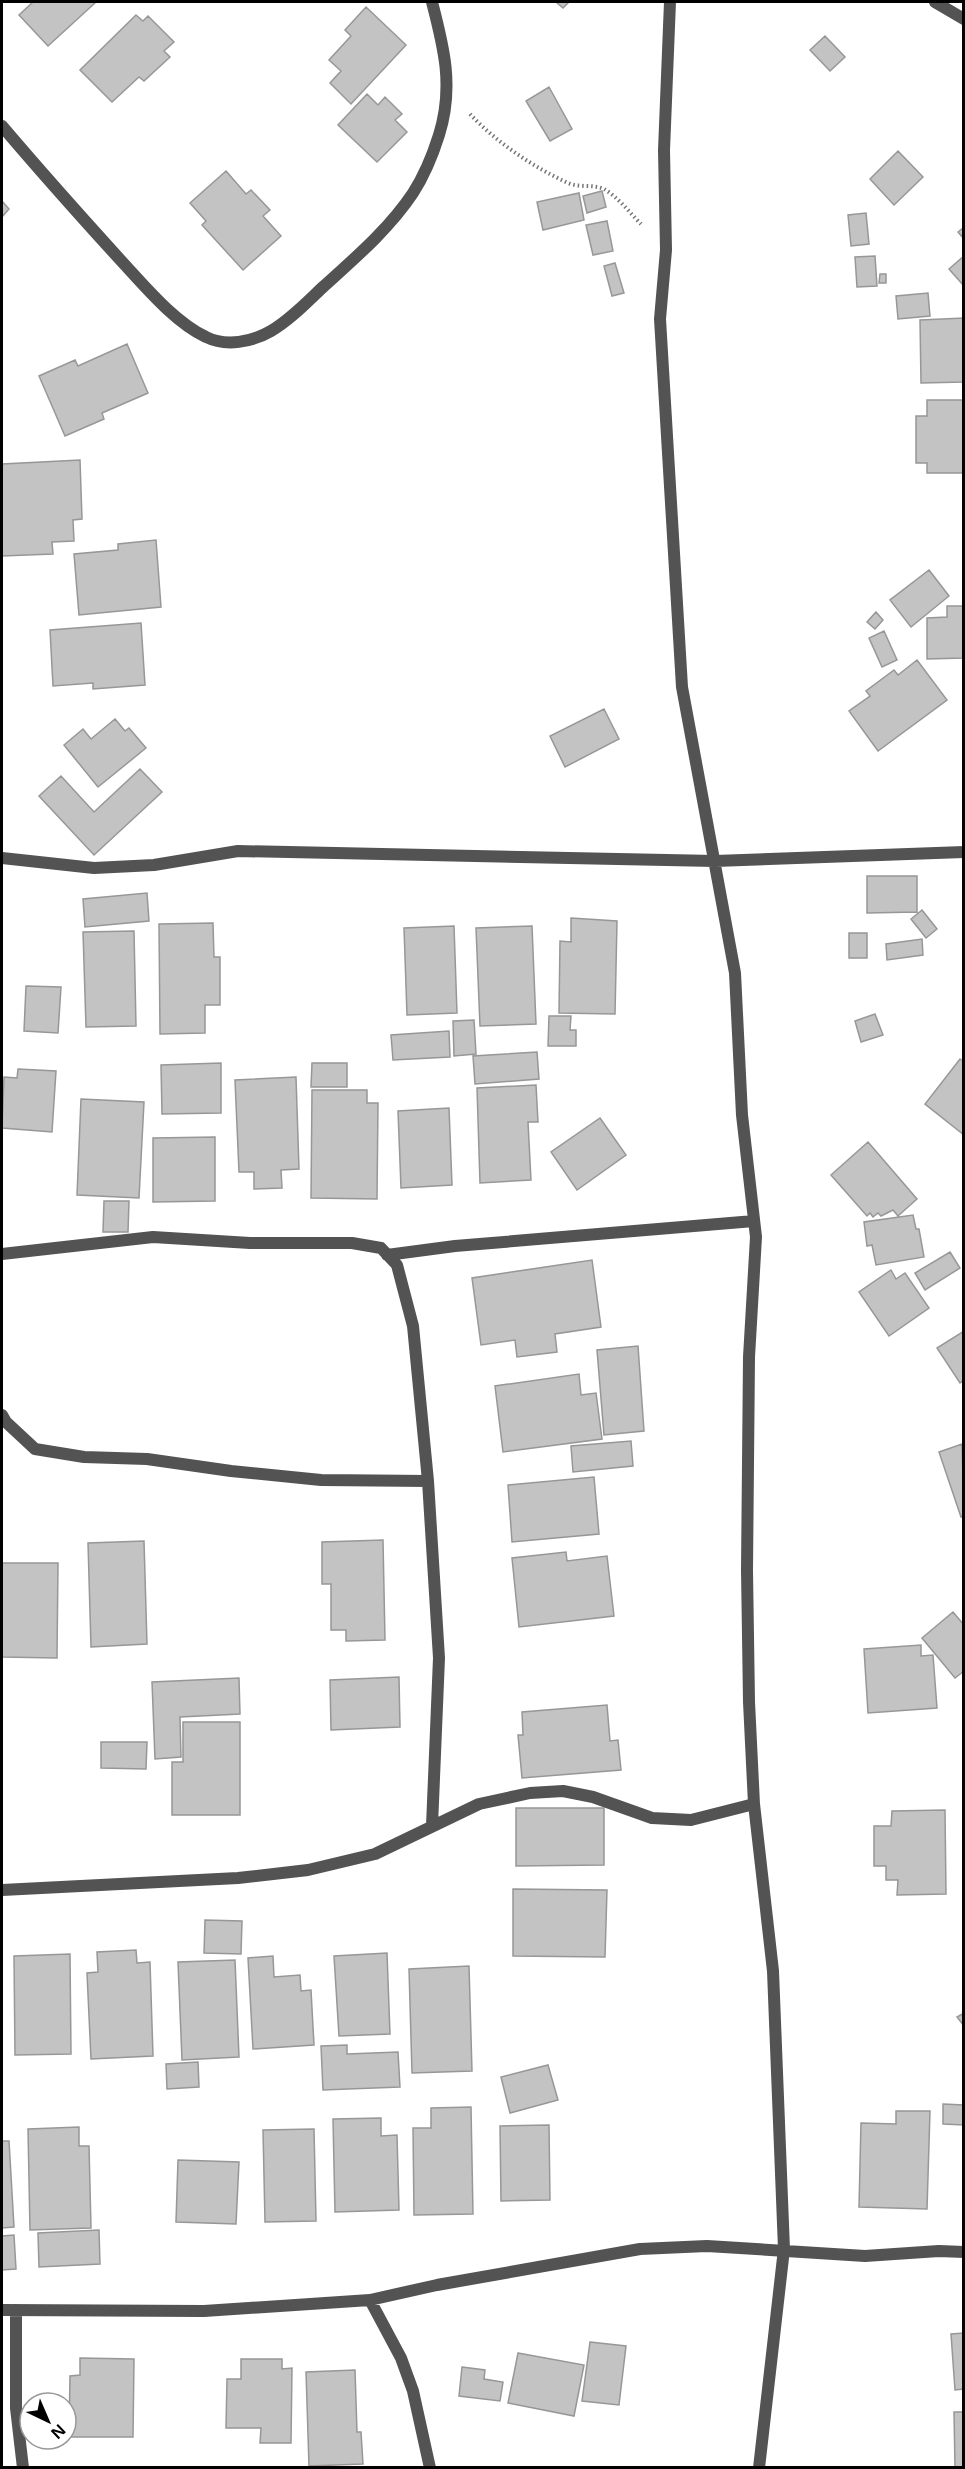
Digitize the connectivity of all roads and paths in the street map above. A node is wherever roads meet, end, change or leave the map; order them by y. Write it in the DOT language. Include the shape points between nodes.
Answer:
graph roads {
  1 [pos="432,2"];
  2 [pos="670,2"];
  3 [pos="935,2"];
  4 [pos="963,19"];
  5 [pos="448,92"];
  6 [pos="2,126"];
  7 [pos="666,250"];
  8 [pos="963,852"];
  9 [pos="2,858"];
  10 [pos="715,861"];
  11 [pos="754,1221"];
  12 [pos="2,1254"];
  13 [pos="387,1255"];
  14 [pos="2,1415"];
  15 [pos="428,1481"];
  16 [pos="754,1804"];
  17 [pos="432,1827"];
  18 [pos="2,1890"];
  19 [pos="784,2249"];
  20 [pos="963,2252"];
  21 [pos="370,2300"];
  22 [pos="2,2310"];
  23 [pos="16,2310"];
  24 [pos="23,2468"];
  25 [pos="430,2468"];
  26 [pos="759,2468"];
  1 -- 5 [label="street" via="444,51"];
  2 -- 7 [label="street" via="664,150"];
  3 -- 4 [label="street"];
  5 -- 6 [label="street" via="440,135 425,170 393,219 302,307 270,331 241,342 223,343 206,337 156,298"];
  5 -- 7 [label="path" via="478,123 517,153 568,183 596,186 610,194"];
  7 -- 10 [label="street" via="660,319 682,687"];
  8 -- 10 [label="street"];
  9 -- 10 [label="street" via="94,868 154,865 238,851"];
  10 -- 11 [label="street" via="735,973 742,1115"];
  11 -- 13 [label="street"];
  11 -- 16 [label="street" via="747,1570"];
  12 -- 13 [label="street" via="153,1237 250,1243 352,1243 381,1248"];
  13 -- 15 [label="street" via="397,1265 413,1326"];
  14 -- 15 [label="street" via="35,1449 321,1480"];
  15 -- 17 [label="street" via="439,1658"];
  16 -- 17 [label="street" via="691,1820 652,1818 563,1791 530,1793 479,1804"];
  16 -- 19 [label="street" via="773,1971"];
  17 -- 18 [label="street" via="375,1854 308,1870 238,1878"];
  19 -- 20 [label="street" via="865,2256"];
  19 -- 21 [label="street" via="639,2249"];
  19 -- 26 [label="street"];
  21 -- 23 [label="street" via="204,2311"];
  21 -- 25 [label="street" via="401,2358 413,2391"];
  22 -- 23 [label="street"];
  23 -- 24 [label="street" via="16,2408"];
}
